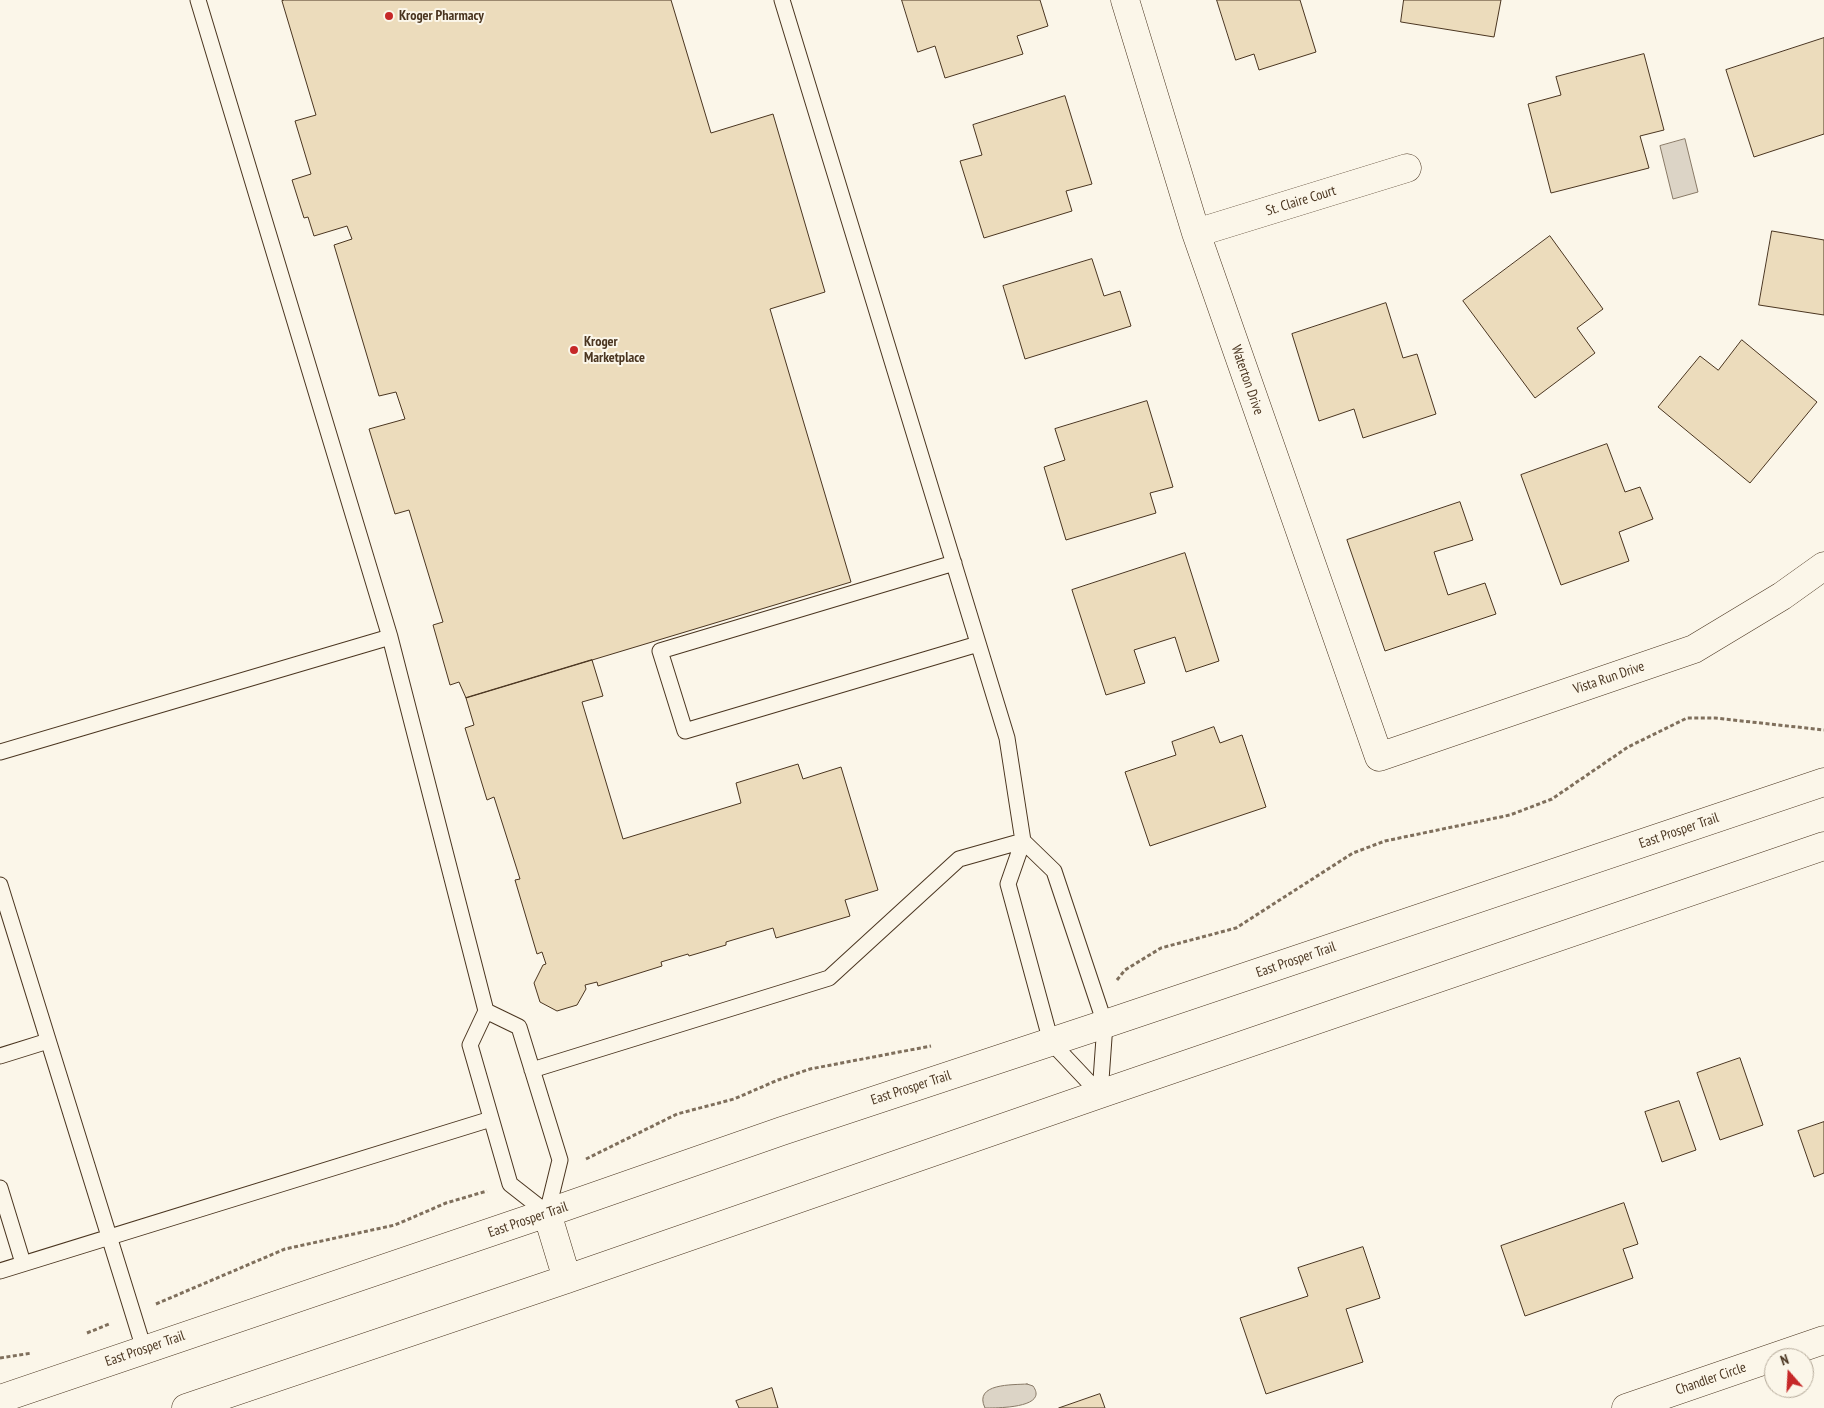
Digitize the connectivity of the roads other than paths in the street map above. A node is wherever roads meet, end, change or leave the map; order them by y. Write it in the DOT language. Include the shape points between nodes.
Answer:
graph roads {
  1 [pos="198,0"];
  2 [pos="782,0"];
  3 [pos="1125,0"];
  4 [pos="1407,168"];
  5 [pos="1196,233"];
  6 [pos="954,563"];
  7 [pos="1824,566"];
  8 [pos="390,637"];
  9 [pos="978,644"];
  10 [pos="0,752"];
  11 [pos="1379,758"];
  12 [pos="1824,782"];
  13 [pos="1023,841"];
  14 [pos="1824,846"];
  15 [pos="0,885"];
  16 [pos="486,1011"];
  17 [pos="1105,1024"];
  18 [pos="48,1041"];
  19 [pos="1051,1042"];
  20 [pos="0,1056"];
  21 [pos="532,1070"];
  22 [pos="1100,1094"];
  23 [pos="491,1119"];
  24 [pos="0,1188"];
  25 [pos="548,1213"];
  26 [pos="109,1237"];
  27 [pos="23,1263"];
  28 [pos="0,1271"];
  29 [pos="567,1279"];
  30 [pos="1824,1340"];
  31 [pos="144,1349"];
  32 [pos="0,1399"];
  33 [pos="186,1408"];
  34 [pos="1626,1408"];
  1 -- 8 [label="lane"];
  2 -- 6 [label="lane"];
  3 -- 5 [label="main road, Waterton Drive"];
  4 -- 5 [label="main road, St. Claire Court"];
  5 -- 11 [label="main road, Waterton Drive"];
  6 -- 9 [label="lane"];
  6 -- 9 [label="lane" via="660,651 685,731"];
  7 -- 11 [label="main road, Vista Run Drive" via="1782,596 1694,649"];
  8 -- 10 [label="lane"];
  8 -- 16 [label="lane"];
  9 -- 13 [label="lane" via="1007,738"];
  12 -- 17 [label="main road, East Prosper Trail"];
  13 -- 17 [label="lane" via="1054,871"];
  13 -- 19 [label="lane" via="1008,884"];
  13 -- 21 [label="lane" via="959,859 829,978"];
  14 -- 22 [label="main road"];
  15 -- 18 [label="lane"];
  16 -- 21 [label="lane" via="520,1027"];
  16 -- 23 [label="lane" via="470,1045"];
  17 -- 19 [label="main road, East Prosper Trail"];
  17 -- 22 [label="lane"];
  18 -- 20 [label="lane"];
  18 -- 26 [label="lane"];
  19 -- 22 [label="lane"];
  19 -- 25 [label="main road, East Prosper Trail"];
  21 -- 25 [label="lane" via="560,1160"];
  22 -- 29 [label="main road"];
  23 -- 25 [label="lane" via="510,1184"];
  23 -- 26 [label="lane"];
  24 -- 27 [label="lane"];
  25 -- 29 [label="main road"];
  25 -- 31 [label="main road, East Prosper Trail"];
  26 -- 27 [label="lane"];
  26 -- 31 [label="lane"];
  27 -- 28 [label="lane"];
  29 -- 33 [label="main road"];
  30 -- 34 [label="main road, Chandler Circle"];
  31 -- 32 [label="main road, East Prosper Trail"];
}
